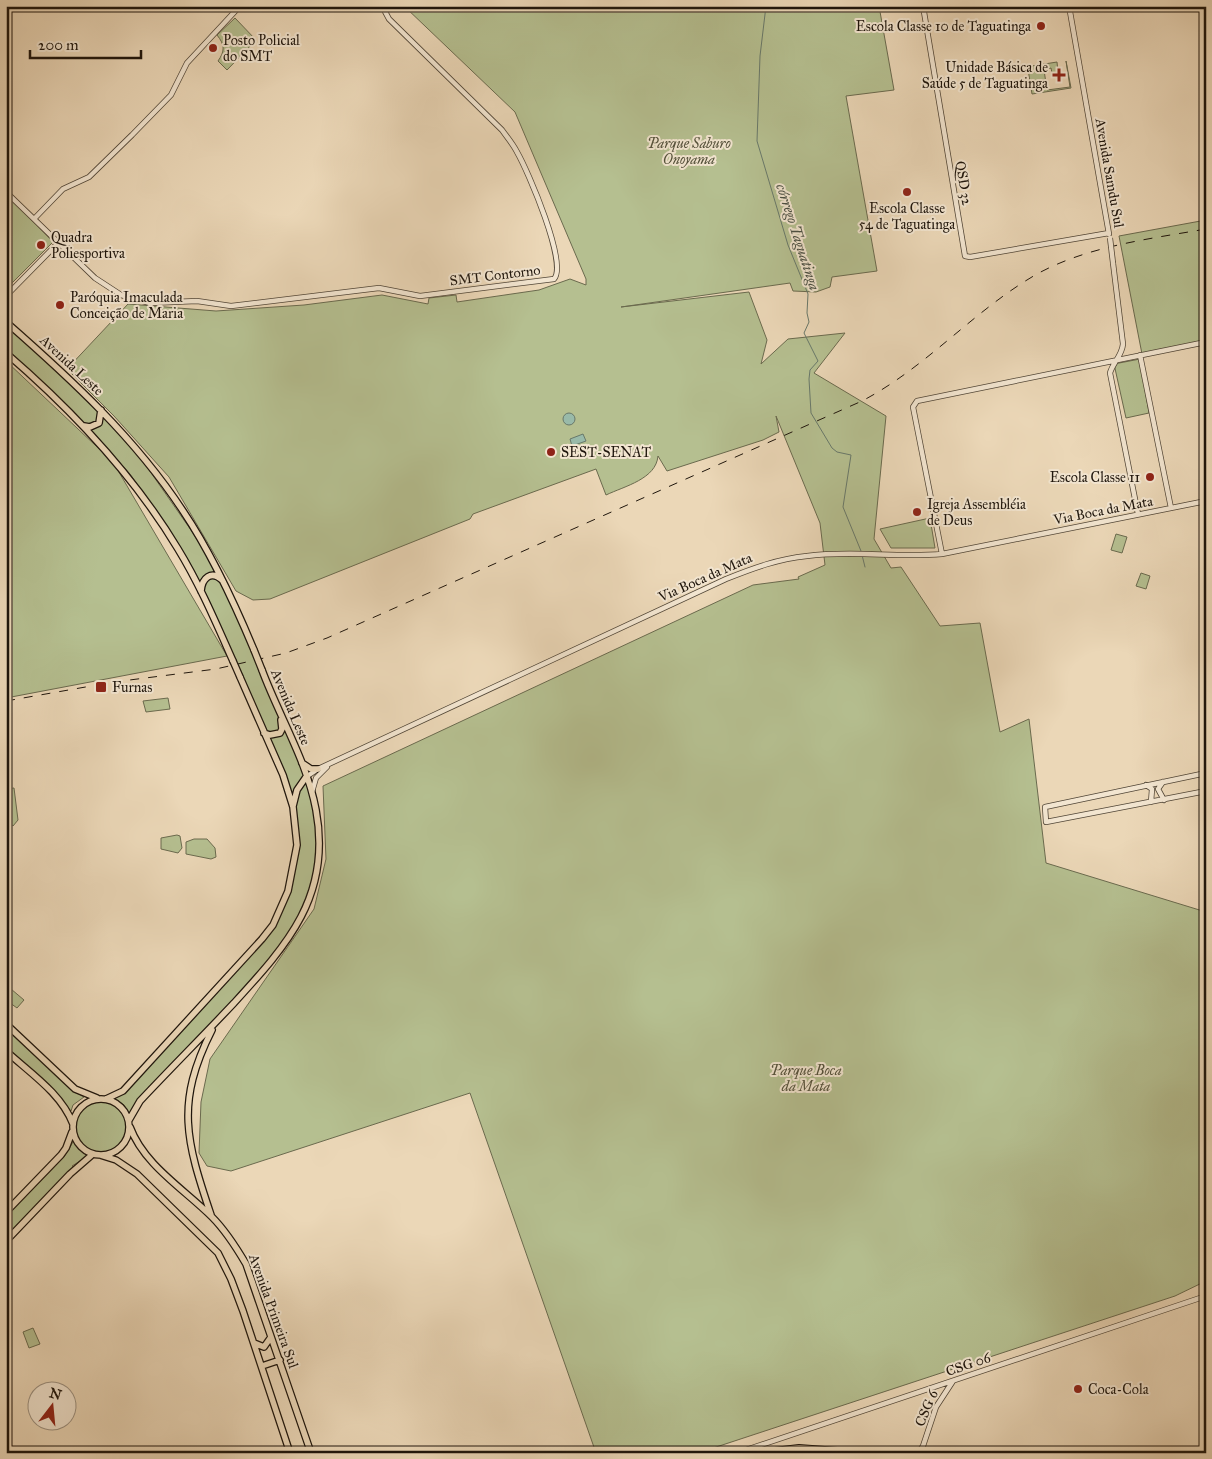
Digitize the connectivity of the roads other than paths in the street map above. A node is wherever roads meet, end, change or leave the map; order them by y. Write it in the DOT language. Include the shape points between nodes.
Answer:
graph roads {
  1 [pos="240,6"];
  2 [pos="382,6"];
  3 [pos="923,6"];
  4 [pos="1069,6"];
  5 [pos="6,192"];
  6 [pos="34,219"];
  7 [pos="1109,235"];
  8 [pos="59,242"];
  9 [pos="6,296"];
  10 [pos="6,322"];
  11 [pos="1206,342"];
  12 [pos="1123,344"];
  13 [pos="6,353"];
  14 [pos="1140,355"];
  15 [pos="1134,356"];
  16 [pos="1117,359"];
  17 [pos="1099,363"];
  18 [pos="1110,373"];
  19 [pos="101,410"];
  20 [pos="84,426"];
  21 [pos="1206,501"];
  22 [pos="1171,508"];
  23 [pos="1138,514"];
  24 [pos="942,554"];
  25 [pos="223,581"];
  26 [pos="201,591"];
  27 [pos="279,711"];
  28 [pos="264,733"];
  29 [pos="301,762"];
  30 [pos="332,764"];
  31 [pos="318,769"];
  32 [pos="1206,774"];
  33 [pos="306,777"];
  34 [pos="1163,782"];
  35 [pos="1146,785"];
  36 [pos="1206,790"];
  37 [pos="312,793"];
  38 [pos="1164,800"];
  39 [pos="1151,802"];
  40 [pos="293,807"];
  41 [pos="6,1024"];
  42 [pos="215,1024"];
  43 [pos="6,1051"];
  44 [pos="103,1099"];
  45 [pos="129,1124"];
  46 [pos="73,1127"];
  47 [pos="96,1155"];
  48 [pos="6,1212"];
  49 [pos="212,1217"];
  50 [pos="6,1241"];
  51 [pos="1206,1296"];
  52 [pos="272,1336"];
  53 [pos="254,1343"];
  54 [pos="280,1360"];
  55 [pos="262,1366"];
  56 [pos="953,1381"];
  57 [pos="923,1446"];
  58 [pos="290,1453"];
  59 [pos="311,1453"];
  60 [pos="737,1453"];
  61 [pos="758,1453"];
  62 [pos="863,1453"];
  63 [pos="918,1453"];
  64 [pos="924,1453"];
  1 -- 6 [label="street" via="187,63 171,95 89,177 63,190"];
  2 -- 8 [label="street, SMT Contorno" via="389,19 512,144 524,165 551,234 558,271 554,279 420,296 380,288 231,306 197,301 150,303 121,295 95,278"];
  3 -- 7 [label="street, QSD 32" via="964,254 970,257"];
  4 -- 7 [label="street, Avenida Samdu Sul"];
  5 -- 6 [label="street"];
  6 -- 8 [label="street"];
  7 -- 12 [label="street, Avenida Samdu Sul, bridge"];
  8 -- 9 [label="street"];
  10 -- 19 [label="main road, Avenida Leste"];
  11 -- 14 [label="street"];
  12 -- 15 [label="street"];
  12 -- 16 [label="street, Avenida Samdu Sul"];
  13 -- 20 [label="main road"];
  14 -- 15 [label="street"];
  14 -- 22 [label="street"];
  15 -- 16 [label="street"];
  16 -- 17 [label="street"];
  16 -- 18 [label="street, Avenida Samdu Sul"];
  17 -- 18 [label="street" via="1107,366"];
  17 -- 24 [label="street" via="915,402 913,406"];
  18 -- 23 [label="street"];
  19 -- 20 [label="main road" via="99,423"];
  19 -- 25 [label="main road, Avenida Leste" via="143,456 170,492"];
  20 -- 26 [label="main road" via="157,516"];
  21 -- 22 [label="street, Via Boca da Mata"];
  22 -- 23 [label="street, Via Boca da Mata"];
  23 -- 24 [label="street, Via Boca da Mata"];
  24 -- 30 [label="street, Via Boca da Mata" via="830,554 763,564"];
  25 -- 26 [label="main road" via="219,577 208,576"];
  25 -- 27 [label="main road, Avenida Leste, bridge"];
  26 -- 28 [label="main road, bridge"];
  27 -- 28 [label="main road" via="281,731 275,735"];
  27 -- 29 [label="main road, Avenida Leste"];
  28 -- 40 [label="main road"];
  29 -- 31 [label="main road" via="306,767"];
  29 -- 33 [label="main road, Avenida Leste"];
  30 -- 31 [label="street, Via Boca da Mata"];
  30 -- 37 [label="street, Via Boca da Mata" via="318,774"];
  31 -- 33 [label="street, Via Boca da Mata"];
  32 -- 34 [label="street"];
  33 -- 37 [label="main road, Avenida Leste"];
  33 -- 40 [label="main road" via="297,790"];
  34 -- 35 [label="street"];
  34 -- 38 [label="street" via="1158,789"];
  35 -- 39 [label="street" via="1152,789"];
  35 -- 39 [label="street" via="1045,807 1046,822"];
  36 -- 38 [label="street"];
  37 -- 42 [label="main road, Avenida Leste" via="319,853 316,876 301,919 276,957"];
  38 -- 39 [label="street"];
  40 -- 44 [label="main road" via="296,857 288,891 273,925 123,1091"];
  41 -- 44 [label="main road" via="75,1089"];
  42 -- 45 [label="main road, Avenida Leste" via="140,1102"];
  42 -- 49 [label="main road" via="196,1063 187,1106 189,1145"];
  43 -- 46 [label="main road" via="66,1107"];
  44 -- 45 [label="main road" via="118,1104"];
  44 -- 46 [label="main road" via="81,1106"];
  45 -- 47 [label="main road" via="127,1140 118,1150"];
  45 -- 49 [label="main road, Avenida Primeira Sul" via="142,1150"];
  46 -- 47 [label="main road" via="82,1148"];
  46 -- 48 [label="main road" via="61,1155"];
  47 -- 50 [label="main road" via="70,1174"];
  47 -- 53 [label="main road, Avenida Primeira Sul" via="116,1160 137,1174 218,1253"];
  49 -- 52 [label="main road, Avenida Primeira Sul" via="232,1239 246,1264"];
  51 -- 56 [label="street, CSG 06"];
  52 -- 53 [label="main road" via="264,1347"];
  52 -- 54 [label="main road, Avenida Primeira Sul"];
  53 -- 55 [label="main road, Avenida Primeira Sul"];
  54 -- 55 [label="main road"];
  54 -- 59 [label="main road, Avenida Primeira Sul"];
  55 -- 58 [label="main road, Avenida Primeira Sul"];
  56 -- 57 [label="street, CSG 6" via="936,1407"];
  56 -- 60 [label="street, CSG 06"];
  57 -- 63 [label="street, CSG 6"];
  57 -- 64 [label="street, CSG 6"];
  61 -- 62 [label="highway" via="799,1448"];
}
